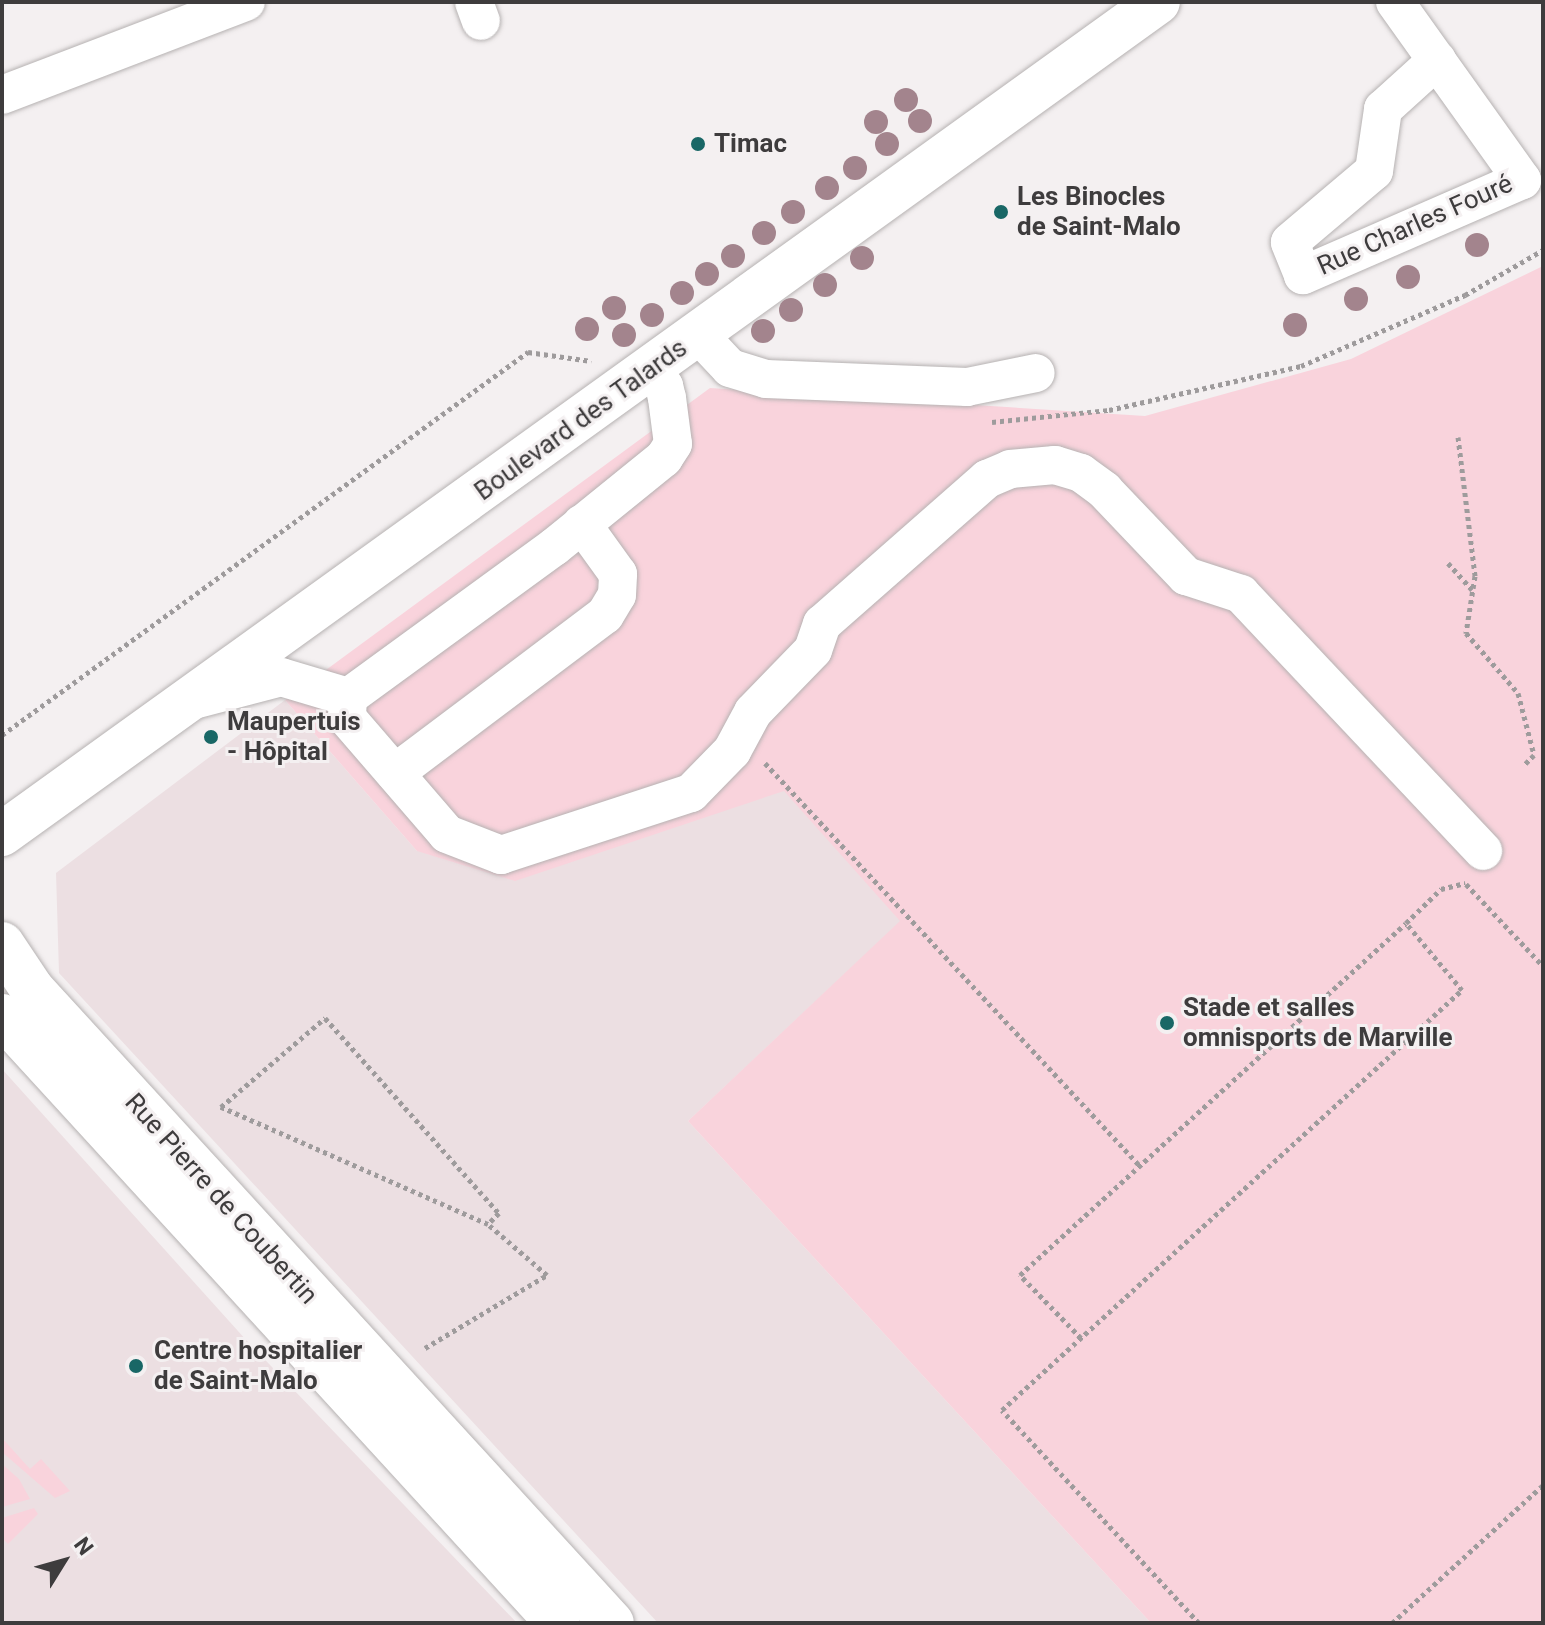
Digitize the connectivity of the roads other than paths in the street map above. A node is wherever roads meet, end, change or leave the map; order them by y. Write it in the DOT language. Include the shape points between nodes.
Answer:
graph roads {
  1 [pos="246,2"];
  2 [pos="1158,2"];
  3 [pos="1395,2"];
  4 [pos="1437,60"];
  5 [pos="2,95"];
  6 [pos="699,335"];
  7 [pos="650,371"];
  8 [pos="1036,373"];
  9 [pos="582,524"];
  10 [pos="348,697"];
  11 [pos="183,703"];
  12 [pos="395,773"];
  13 [pos="2,834"];
  14 [pos="1474,867"];
  15 [pos="2,944"];
  16 [pos="2,1016"];
  17 [pos="558,1623"];
  18 [pos="612,1623"];
  1 -- 5 [label="street"];
  2 -- 6 [label="main road, Boulevard des Talards"];
  3 -- 4 [label="street, Rue Charles Fouré"];
  4 -- 4 [label="street, Rue Charles Fouré" via="1522,180 1303,275 1290,242 1374,171 1383,109"];
  6 -- 7 [label="main road, Boulevard des Talards"];
  6 -- 8 [label="street" via="730,368 766,379 967,387"];
  7 -- 9 [label="street" via="664,386 673,444 664,458"];
  7 -- 11 [label="main road, Boulevard des Talards"];
  9 -- 10 [label="street"];
  9 -- 12 [label="street" via="618,574 617,595 605,615"];
  10 -- 11 [label="street" via="281,677"];
  10 -- 12 [label="street" via="347,718"];
  11 -- 13 [label="main road, Boulevard des Talards"];
  12 -- 14 [label="street" via="447,834 501,855 691,793 732,751 753,712 813,650 822,624 834,613 987,479 1010,469 1055,465 1081,473 1104,490 1186,576 1241,594"];
  15 -- 18 [label="main road, Rue Pierre de Coubertin" via="32,989"];
  16 -- 17 [label="main road, Rue Pierre de Coubertin"];
}
